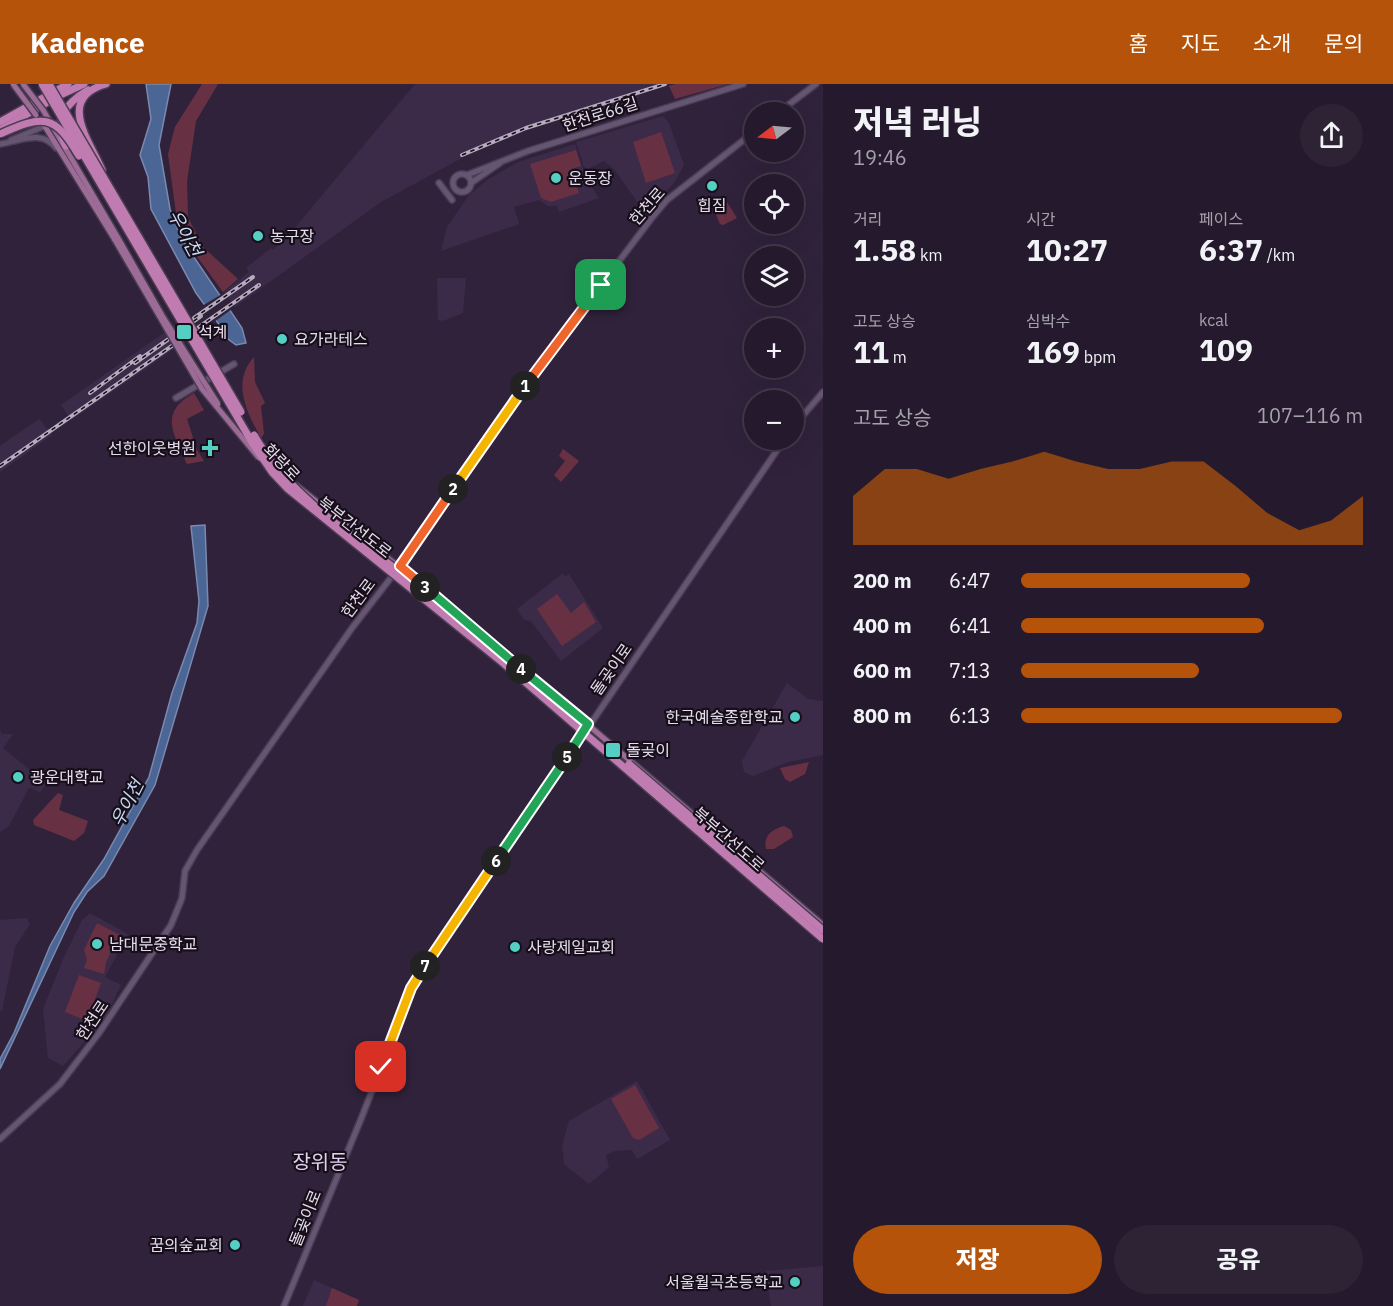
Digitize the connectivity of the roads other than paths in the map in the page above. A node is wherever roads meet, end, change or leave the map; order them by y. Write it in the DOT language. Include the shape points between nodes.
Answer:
graph roads {
  1 [pos="13,84"];
  2 [pos="24,84"];
  3 [pos="42,84"];
  4 [pos="49,84"];
  5 [pos="68,84"];
  6 [pos="84,84"];
  7 [pos="99,84"];
  8 [pos="106,84"];
  9 [pos="743,84"];
  10 [pos="808,84"];
  11 [pos="816,84"];
  12 [pos="806,92"];
  13 [pos="792,102"];
  14 [pos="63,113"];
  15 [pos="0,122"];
  16 [pos="49,124"];
  17 [pos="0,132"];
  18 [pos="744,140"];
  19 [pos="0,144"];
  20 [pos="62,148"];
  21 [pos="500,163"];
  22 [pos="467,175"];
  23 [pos="454,178"];
  24 [pos="439,183"];
  25 [pos="471,183"];
  26 [pos="106,186"];
  27 [pos="453,186"];
  28 [pos="452,200"];
  29 [pos="234,364"];
  30 [pos="823,392"];
  31 [pos="176,398"];
  32 [pos="804,414"];
  33 [pos="777,450"];
  34 [pos="260,456"];
  35 [pos="400,566"];
  36 [pos="395,572"];
  37 [pos="413,577"];
  38 [pos="409,583"];
  39 [pos="586,727"];
  40 [pos="599,738"];
  41 [pos="738,852"];
  42 [pos="733,857"];
  43 [pos="745,863"];
  44 [pos="823,925"];
  45 [pos="823,932"];
  46 [pos="823,939"];
  47 [pos="0,1139"];
  48 [pos="284,1306"];
  1 -- 16 [label="main road, 화랑로, bridge" via="36,115"];
  2 -- 16 [label="main road, 화랑로, bridge"];
  3 -- 26 [label="highway, 북부간선도로, bridge"];
  4 -- 26 [label="highway, 북부간선도로, bridge"];
  5 -- 15 [label="highway"];
  6 -- 17 [label="highway"];
  7 -- 14 [label="highway" via="73,99"];
  8 -- 26 [label="highway, bridge" via="86,95 78,117"];
  9 -- 21 [label="main road, 한천로66길"];
  10 -- 12 [label="main road"];
  11 -- 12 [label="main road"];
  12 -- 13 [label="main road"];
  14 -- 16 [label="highway"];
  14 -- 20 [label="highway"];
  16 -- 19 [label="main road"];
  16 -- 20 [label="main road, 화랑로"];
  17 -- 26 [label="highway, bridge" via="32,120 53,123"];
  18 -- 35 [label="main road, 한천로" via="667,200 655,214 514,400"];
  19 -- 20 [label="main road" via="42,137"];
  20 -- 34 [label="main road, 화랑로, bridge" via="202,389"];
  21 -- 22 [label="main road"];
  21 -- 25 [label="main road"];
  22 -- 23 [label="main road"];
  22 -- 25 [label="main road"];
  23 -- 24 [label="main road"];
  23 -- 27 [label="main road"];
  24 -- 27 [label="main road"];
  24 -- 28 [label="main road"];
  25 -- 27 [label="main road" via="463,192"];
  26 -- 45 [label="highway, 북부간선도로, bridge" via="257,442 292,485 463,621"];
  26 -- 46 [label="highway, 북부간선도로, bridge" via="253,444 288,489 502,662"];
  29 -- 31 [label="main road"];
  30 -- 32 [label="main road"];
  33 -- 39 [label="main road, 돌곶이로"];
  34 -- 35 [label="main road, 화랑로"];
  34 -- 36 [label="main road, 화랑로" via="296,495"];
  35 -- 36 [label="main road, 한천로"];
  35 -- 37 [label="main road, 화랑로"];
  36 -- 38 [label="main road, 화랑로"];
  36 -- 47 [label="main road, 한천로" via="202,843 185,871 182,898 162,939 81,1060"];
  37 -- 38 [label="main road"];
  37 -- 39 [label="main road, 화랑로"];
  38 -- 39 [label="main road, 화랑로"];
  39 -- 40 [label="main road, 화랑로"];
  39 -- 48 [label="main road, 돌곶이로" via="414,983"];
  40 -- 41 [label="main road, 화랑로"];
  40 -- 42 [label="main road, 화랑로"];
  41 -- 42 [label="main road" via="738,857"];
  41 -- 43 [label="main road, 화랑로"];
  42 -- 43 [label="main road, 화랑로"];
  43 -- 44 [label="main road, 화랑로"];
  43 -- 45 [label="main road, 화랑로"];
}
